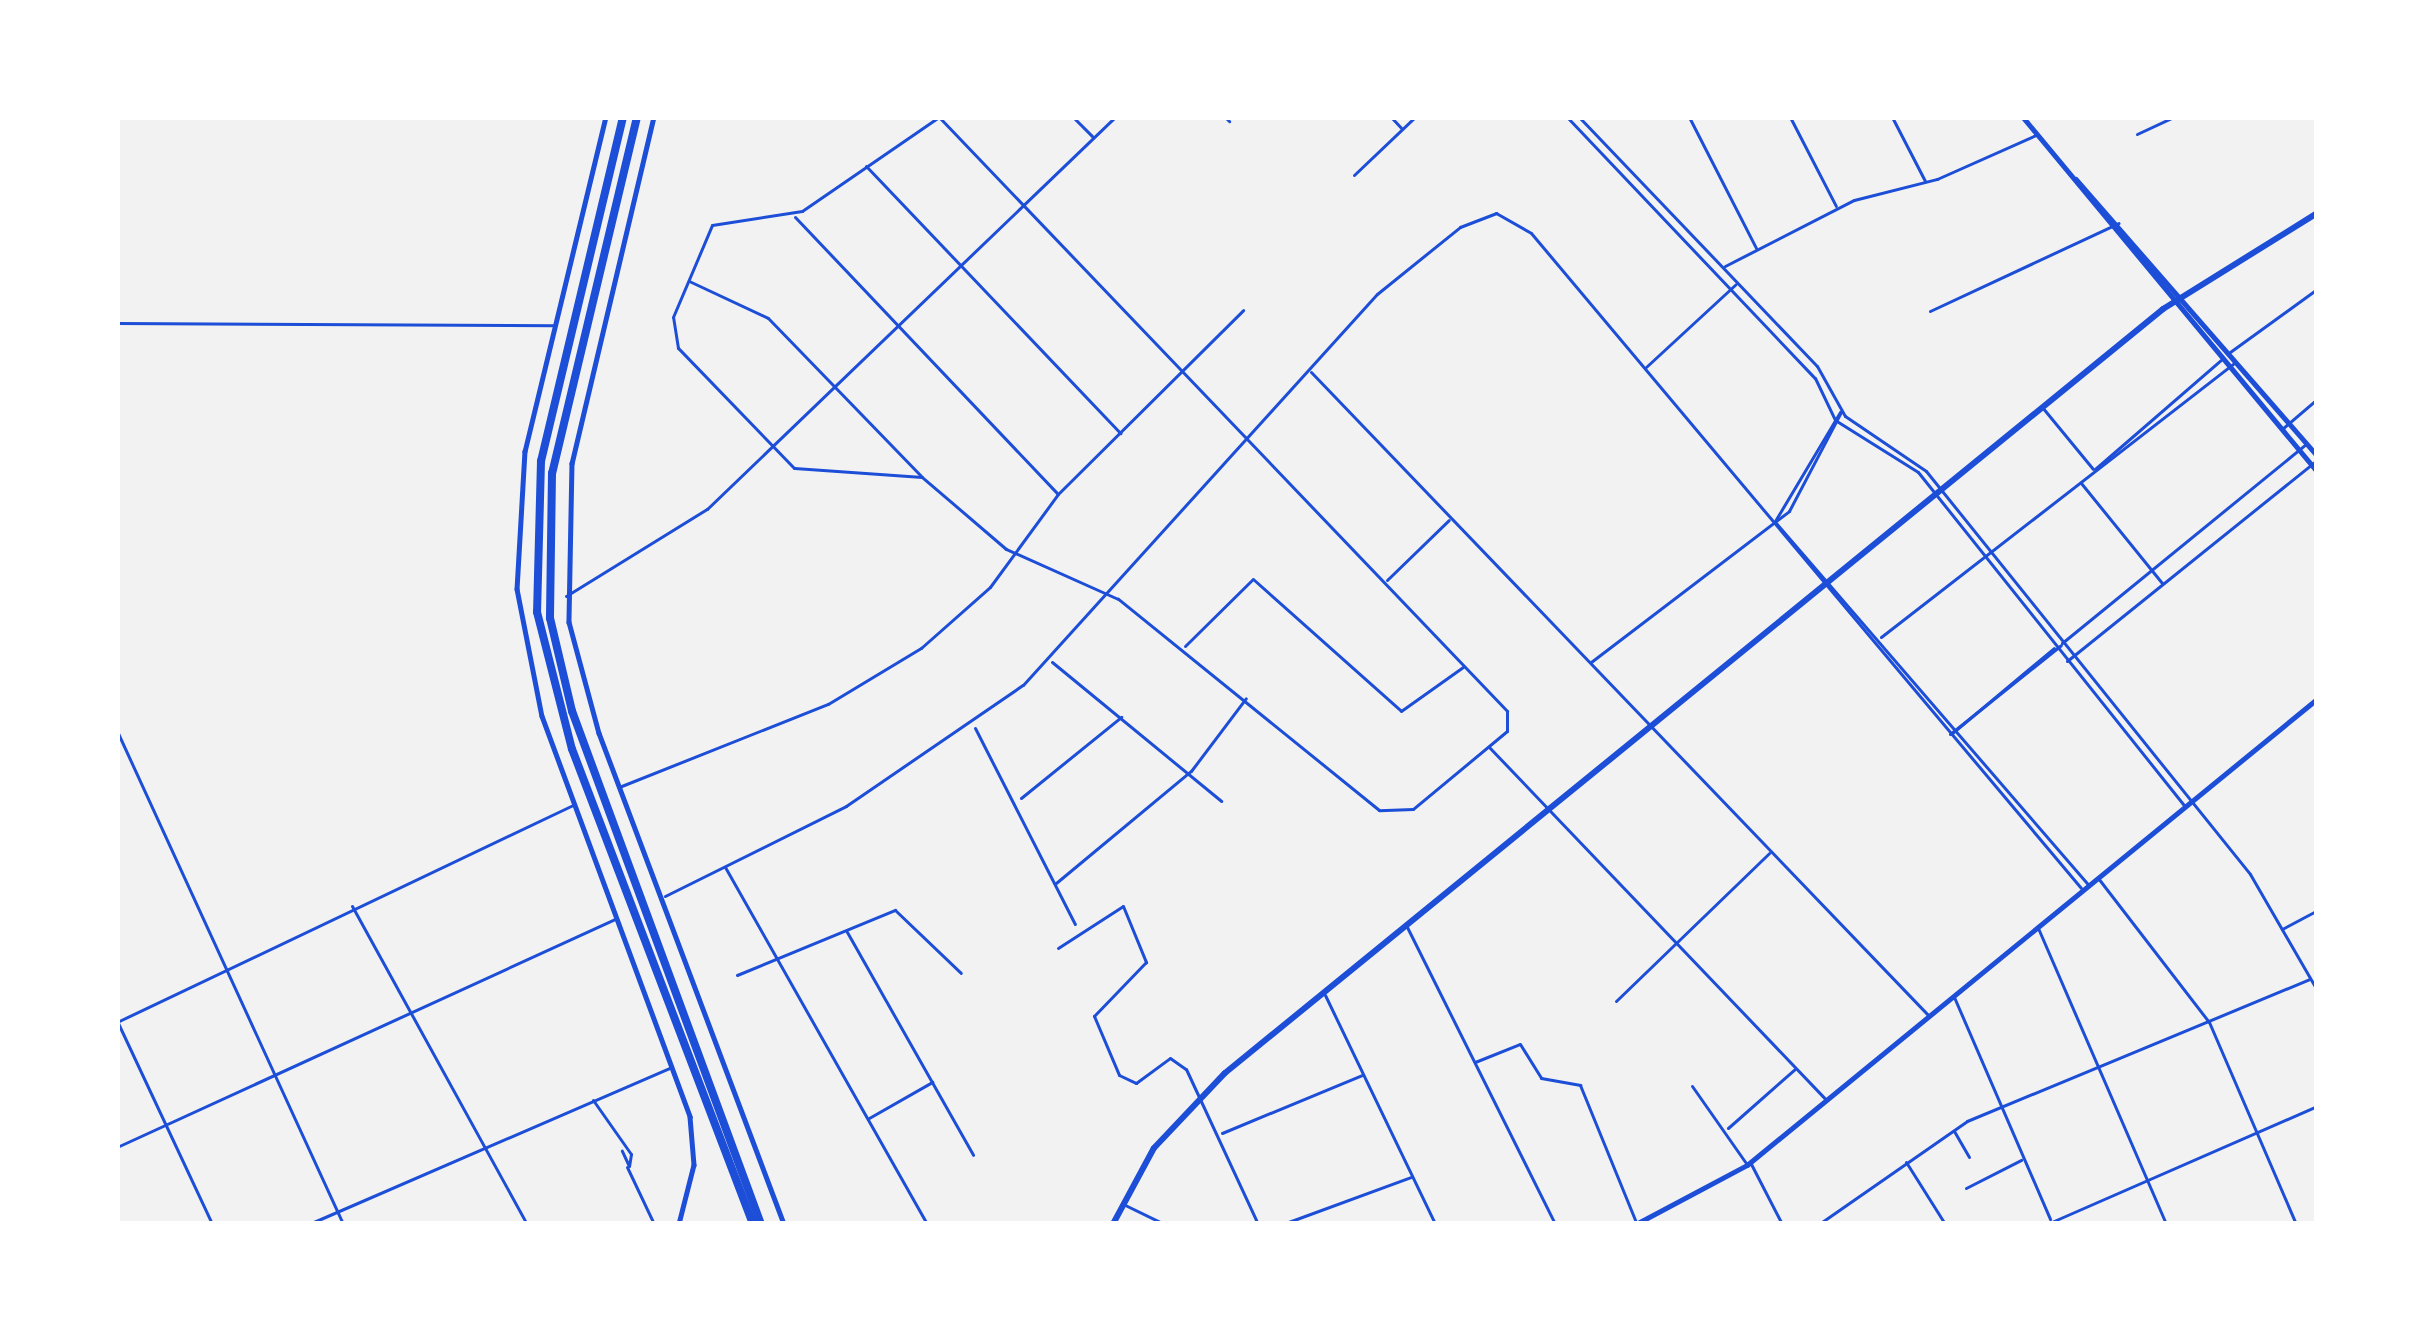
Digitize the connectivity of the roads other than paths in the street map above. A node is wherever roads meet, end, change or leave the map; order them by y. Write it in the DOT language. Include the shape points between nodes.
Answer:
graph roads {
  1 [pos="606,117"];
  2 [pos="623,117"];
  3 [pos="637,117"];
  4 [pos="654,117"];
  5 [pos="939,117"];
  6 [pos="1073,117"];
  7 [pos="1115,117"];
  8 [pos="1390,117"];
  9 [pos="1414,117"];
  10 [pos="1567,117"];
  11 [pos="1580,117"];
  12 [pos="1688,117"];
  13 [pos="1790,117"];
  14 [pos="1892,117"];
  15 [pos="2023,117"];
  16 [pos="2173,117"];
  17 [pos="1402,129"];
  18 [pos="2037,134"];
  19 [pos="2137,134"];
  20 [pos="1093,138"];
  21 [pos="864,163"];
  22 [pos="2070,174"];
  23 [pos="1354,176"];
  24 [pos="1925,183"];
  25 [pos="1023,206"];
  26 [pos="1837,208"];
  27 [pos="2317,213"];
  28 [pos="792,215"];
  29 [pos="2119,224"];
  30 [pos="2110,228"];
  31 [pos="1756,249"];
  32 [pos="961,266"];
  33 [pos="1723,267"];
  34 [pos="689,281"];
  35 [pos="1738,282"];
  36 [pos="1730,289"];
  37 [pos="2317,289"];
  38 [pos="2177,298"];
  39 [pos="1243,310"];
  40 [pos="1930,310"];
  41 [pos="117,323"];
  42 [pos="556,325"];
  43 [pos="898,326"];
  44 [pos="2230,353"];
  45 [pos="2222,359"];
  46 [pos="2236,361"];
  47 [pos="2228,367"];
  48 [pos="1645,368"];
  49 [pos="1311,372"];
  50 [pos="1184,374"];
  51 [pos="834,386"];
  52 [pos="2317,399"];
  53 [pos="2042,407"];
  54 [pos="1842,411"];
  55 [pos="1835,419"];
  56 [pos="2289,422"];
  57 [pos="2281,429"];
  58 [pos="1121,434"];
  59 [pos="1247,440"];
  60 [pos="2307,443"];
  61 [pos="771,447"];
  62 [pos="2299,450"];
  63 [pos="2316,463"];
  64 [pos="2095,471"];
  65 [pos="922,477"];
  66 [pos="2080,483"];
  67 [pos="1939,492"];
  68 [pos="1058,494"];
  69 [pos="1451,519"];
  70 [pos="1775,522"];
  71 [pos="1988,549"];
  72 [pos="1014,554"];
  73 [pos="1982,554"];
  74 [pos="2151,570"];
  75 [pos="1385,583"];
  76 [pos="1828,583"];
  77 [pos="2163,584"];
  78 [pos="1106,593"];
  79 [pos="566,596"];
  80 [pos="1880,638"];
  81 [pos="1873,643"];
  82 [pos="2058,645"];
  83 [pos="1183,648"];
  84 [pos="2060,652"];
  85 [pos="2070,659"];
  86 [pos="1050,660"];
  87 [pos="1589,663"];
  88 [pos="1465,666"];
  89 [pos="1246,697"];
  90 [pos="2317,699"];
  91 [pos="1123,716"];
  92 [pos="973,725"];
  93 [pos="1651,727"];
  94 [pos="1955,728"];
  95 [pos="117,730"];
  96 [pos="1950,734"];
  97 [pos="1960,734"];
  98 [pos="1489,746"];
  99 [pos="1191,771"];
  100 [pos="619,787"];
  101 [pos="1019,800"];
  102 [pos="1221,802"];
  103 [pos="2188,803"];
  104 [pos="575,805"];
  105 [pos="1549,810"];
  106 [pos="1771,852"];
  107 [pos="724,867"];
  108 [pos="2097,877"];
  109 [pos="1056,883"];
  110 [pos="2085,887"];
  111 [pos="661,898"];
  112 [pos="352,906"];
  113 [pos="2317,910"];
  114 [pos="617,918"];
  115 [pos="1075,924"];
  116 [pos="1406,926"];
  117 [pos="2038,926"];
  118 [pos="2282,929"];
  119 [pos="845,930"];
  120 [pos="1677,943"];
  121 [pos="1058,948"];
  122 [pos="776,958"];
  123 [pos="226,967"];
  124 [pos="961,973"];
  125 [pos="737,975"];
  126 [pos="2310,978"];
  127 [pos="2317,990"];
  128 [pos="1324,993"];
  129 [pos="1953,995"];
  130 [pos="1616,1001"];
  131 [pos="410,1012"];
  132 [pos="1928,1015"];
  133 [pos="117,1022"];
  134 [pos="2209,1022"];
  135 [pos="1474,1062"];
  136 [pos="673,1067"];
  137 [pos="1796,1067"];
  138 [pos="2099,1070"];
  139 [pos="274,1074"];
  140 [pos="1364,1075"];
  141 [pos="932,1082"];
  142 [pos="1692,1086"];
  143 [pos="1202,1094"];
  144 [pos="592,1099"];
  145 [pos="1826,1100"];
  146 [pos="2317,1106"];
  147 [pos="2001,1107"];
  148 [pos="867,1119"];
  149 [pos="165,1124"];
  150 [pos="1729,1128"];
  151 [pos="1953,1129"];
  152 [pos="2258,1132"];
  153 [pos="1222,1133"];
  154 [pos="485,1144"];
  155 [pos="117,1147"];
  156 [pos="622,1151"];
  157 [pos="973,1155"];
  158 [pos="1969,1156"];
  159 [pos="2023,1159"];
  160 [pos="1906,1162"];
  161 [pos="1749,1163"];
  162 [pos="627,1166"];
  163 [pos="1412,1176"];
  164 [pos="2147,1180"];
  165 [pos="1966,1188"];
  166 [pos="1122,1204"];
  167 [pos="337,1211"];
  168 [pos="212,1224"];
  169 [pos="309,1224"];
  170 [pos="343,1224"];
  171 [pos="527,1224"];
  172 [pos="654,1224"];
  173 [pos="679,1224"];
  174 [pos="757,1224"];
  175 [pos="784,1224"];
  176 [pos="927,1224"];
  177 [pos="1113,1224"];
  178 [pos="1164,1224"];
  179 [pos="1258,1224"];
  180 [pos="1283,1224"];
  181 [pos="1436,1224"];
  182 [pos="1555,1224"];
  183 [pos="1636,1224"];
  184 [pos="1781,1224"];
  185 [pos="1819,1224"];
  186 [pos="1946,1224"];
  187 [pos="2050,1224"];
  188 [pos="2166,1224"];
  189 [pos="2296,1224"];
  1 -- 42 [label="street"];
  2 -- 174 [label="highway" via="541,461 537,612 572,749"];
  3 -- 174 [label="highway" via="552,473 550,618 572,710"];
  4 -- 79 [label="street" via="572,463"];
  5 -- 21 [label="street"];
  5 -- 25 [label="street"];
  6 -- 20 [label="street"];
  7 -- 20 [label="street"];
  8 -- 17 [label="street"];
  9 -- 17 [label="street"];
  10 -- 36 [label="street"];
  11 -- 33 [label="street"];
  12 -- 31 [label="street"];
  13 -- 26 [label="street"];
  14 -- 24 [label="street"];
  15 -- 18 [label="street"];
  16 -- 19 [label="street"];
  17 -- 23 [label="street"];
  18 -- 22 [label="street"];
  18 -- 24 [label="street"];
  20 -- 25 [label="street"];
  21 -- 28 [label="street"];
  21 -- 32 [label="street"];
  22 -- 29 [label="street"];
  22 -- 30 [label="street"];
  24 -- 26 [label="street"];
  25 -- 32 [label="street"];
  25 -- 50 [label="street"];
  26 -- 31 [label="street"];
  27 -- 38 [label="main road"];
  28 -- 34 [label="street" via="712,226"];
  28 -- 43 [label="street"];
  29 -- 30 [label="street"];
  29 -- 38 [label="street"];
  30 -- 38 [label="street"];
  30 -- 40 [label="street"];
  31 -- 33 [label="street"];
  32 -- 43 [label="street"];
  32 -- 58 [label="street"];
  33 -- 35 [label="street"];
  34 -- 51 [label="street" via="768,318"];
  34 -- 61 [label="street" via="673,341"];
  35 -- 36 [label="street"];
  35 -- 54 [label="street" via="1823,373"];
  36 -- 48 [label="street"];
  36 -- 55 [label="street" via="1815,378"];
  37 -- 44 [label="street"];
  38 -- 44 [label="street"];
  38 -- 45 [label="street"];
  38 -- 53 [label="main road"];
  39 -- 50 [label="street"];
  41 -- 42 [label="street"];
  42 -- 104 [label="street" via="520,481 517,589 532,681"];
  43 -- 51 [label="street"];
  43 -- 68 [label="street"];
  44 -- 45 [label="street"];
  44 -- 46 [label="street"];
  45 -- 47 [label="street"];
  45 -- 64 [label="street"];
  46 -- 47 [label="street"];
  46 -- 56 [label="street"];
  47 -- 57 [label="street"];
  47 -- 64 [label="street"];
  48 -- 49 [label="street" via="1522,224 1491,214 1390,282"];
  48 -- 70 [label="street"];
  49 -- 59 [label="street"];
  49 -- 69 [label="street"];
  50 -- 58 [label="street"];
  50 -- 59 [label="street"];
  51 -- 61 [label="street"];
  51 -- 65 [label="street"];
  52 -- 56 [label="street"];
  53 -- 64 [label="street"];
  53 -- 67 [label="main road"];
  54 -- 55 [label="street"];
  54 -- 67 [label="street"];
  55 -- 67 [label="street"];
  55 -- 70 [label="street"];
  55 -- 70 [label="street"];
  56 -- 57 [label="street"];
  56 -- 60 [label="street"];
  57 -- 62 [label="street"];
  58 -- 68 [label="street"];
  59 -- 75 [label="street"];
  59 -- 78 [label="street"];
  60 -- 62 [label="street"];
  60 -- 63 [label="street"];
  61 -- 65 [label="street" via="812,475"];
  61 -- 79 [label="street" via="683,528"];
  62 -- 63 [label="street"];
  62 -- 74 [label="street"];
  63 -- 77 [label="street"];
  64 -- 66 [label="street"];
  65 -- 72 [label="street"];
  66 -- 71 [label="street"];
  66 -- 74 [label="street"];
  67 -- 71 [label="street"];
  67 -- 73 [label="street"];
  67 -- 76 [label="main road"];
  68 -- 72 [label="street"];
  69 -- 75 [label="street"];
  69 -- 87 [label="street"];
  70 -- 76 [label="street"];
  70 -- 76 [label="street"];
  70 -- 87 [label="street"];
  71 -- 73 [label="street"];
  71 -- 82 [label="street"];
  72 -- 78 [label="street"];
  72 -- 100 [label="street" via="974,603 877,679"];
  73 -- 80 [label="street"];
  73 -- 82 [label="street"];
  74 -- 77 [label="street"];
  74 -- 82 [label="street"];
  75 -- 88 [label="street"];
  76 -- 80 [label="street"];
  76 -- 81 [label="street"];
  76 -- 93 [label="main road"];
  77 -- 85 [label="street"];
  78 -- 83 [label="street"];
  78 -- 86 [label="street"];
  79 -- 100 [label="street"];
  80 -- 81 [label="street"];
  80 -- 94 [label="street"];
  81 -- 96 [label="street"];
  82 -- 84 [label="street"];
  82 -- 85 [label="street"];
  82 -- 94 [label="street"];
  83 -- 88 [label="street" via="1253,579 1399,710"];
  83 -- 89 [label="street"];
  84 -- 85 [label="street"];
  84 -- 97 [label="street"];
  85 -- 103 [label="street"];
  86 -- 91 [label="street"];
  86 -- 92 [label="street"];
  87 -- 93 [label="street"];
  88 -- 98 [label="street" via="1511,722"];
  89 -- 98 [label="street" via="1396,815"];
  89 -- 99 [label="street"];
  90 -- 103 [label="street"];
  91 -- 99 [label="street"];
  91 -- 101 [label="street"];
  92 -- 101 [label="street"];
  92 -- 107 [label="street"];
  93 -- 105 [label="main road"];
  93 -- 106 [label="street"];
  94 -- 96 [label="street"];
  94 -- 97 [label="street"];
  95 -- 123 [label="street"];
  96 -- 97 [label="street"];
  96 -- 110 [label="street"];
  97 -- 110 [label="street"];
  98 -- 105 [label="street"];
  99 -- 102 [label="street"];
  99 -- 109 [label="street"];
  100 -- 111 [label="street"];
  101 -- 109 [label="street"];
  103 -- 108 [label="street"];
  103 -- 118 [label="street"];
  104 -- 112 [label="street"];
  104 -- 114 [label="street"];
  105 -- 116 [label="main road"];
  105 -- 120 [label="street"];
  106 -- 120 [label="street"];
  106 -- 132 [label="street"];
  107 -- 111 [label="street"];
  107 -- 122 [label="street"];
  108 -- 110 [label="street"];
  108 -- 134 [label="street"];
  109 -- 115 [label="street"];
  110 -- 117 [label="street"];
  111 -- 175 [label="street"];
  112 -- 123 [label="street"];
  112 -- 131 [label="street"];
  113 -- 118 [label="street"];
  114 -- 131 [label="street"];
  114 -- 136 [label="street"];
  116 -- 128 [label="main road"];
  116 -- 135 [label="street"];
  117 -- 129 [label="street"];
  117 -- 138 [label="street"];
  118 -- 126 [label="street"];
  119 -- 122 [label="street"];
  119 -- 124 [label="street" via="906,913"];
  119 -- 141 [label="street"];
  120 -- 130 [label="street"];
  120 -- 137 [label="street"];
  121 -- 143 [label="street" via="1123,906 1146,962 1094,1016 1119,1076 1136,1083 1170,1058"];
  122 -- 125 [label="street"];
  122 -- 148 [label="street"];
  123 -- 133 [label="street"];
  123 -- 139 [label="street"];
  126 -- 127 [label="street"];
  126 -- 134 [label="street"];
  128 -- 140 [label="street"];
  128 -- 143 [label="main road"];
  129 -- 132 [label="street"];
  129 -- 147 [label="street"];
  131 -- 139 [label="street"];
  131 -- 154 [label="street"];
  132 -- 145 [label="street"];
  133 -- 149 [label="street"];
  134 -- 138 [label="street"];
  134 -- 152 [label="street"];
  135 -- 182 [label="street"];
  135 -- 183 [label="street" via="1520,1044 1541,1078 1580,1085"];
  136 -- 144 [label="street"];
  136 -- 173 [label="street" via="695,1153"];
  137 -- 145 [label="street"];
  137 -- 150 [label="street"];
  138 -- 147 [label="street"];
  138 -- 164 [label="street"];
  139 -- 149 [label="street"];
  139 -- 167 [label="street"];
  140 -- 153 [label="street"];
  140 -- 163 [label="street"];
  141 -- 148 [label="street"];
  141 -- 157 [label="street"];
  142 -- 161 [label="street"];
  143 -- 153 [label="street"];
  143 -- 166 [label="main road"];
  144 -- 154 [label="street"];
  144 -- 156 [label="street"];
  145 -- 161 [label="street"];
  146 -- 152 [label="street"];
  147 -- 151 [label="street"];
  147 -- 159 [label="street"];
  148 -- 176 [label="street"];
  149 -- 155 [label="street"];
  149 -- 168 [label="street"];
  151 -- 158 [label="street"];
  151 -- 160 [label="street"];
  152 -- 164 [label="street"];
  152 -- 189 [label="street"];
  153 -- 179 [label="street"];
  154 -- 167 [label="street"];
  154 -- 171 [label="street"];
  156 -- 162 [label="street"];
  156 -- 162 [label="street"];
  159 -- 165 [label="street"];
  159 -- 187 [label="street"];
  160 -- 185 [label="street"];
  160 -- 186 [label="street"];
  161 -- 183 [label="street"];
  161 -- 184 [label="street"];
  162 -- 172 [label="street"];
  163 -- 180 [label="street"];
  163 -- 181 [label="street"];
  164 -- 187 [label="street"];
  164 -- 188 [label="street"];
  166 -- 177 [label="main road"];
  166 -- 178 [label="street"];
  167 -- 169 [label="street"];
  167 -- 170 [label="street"];
}
